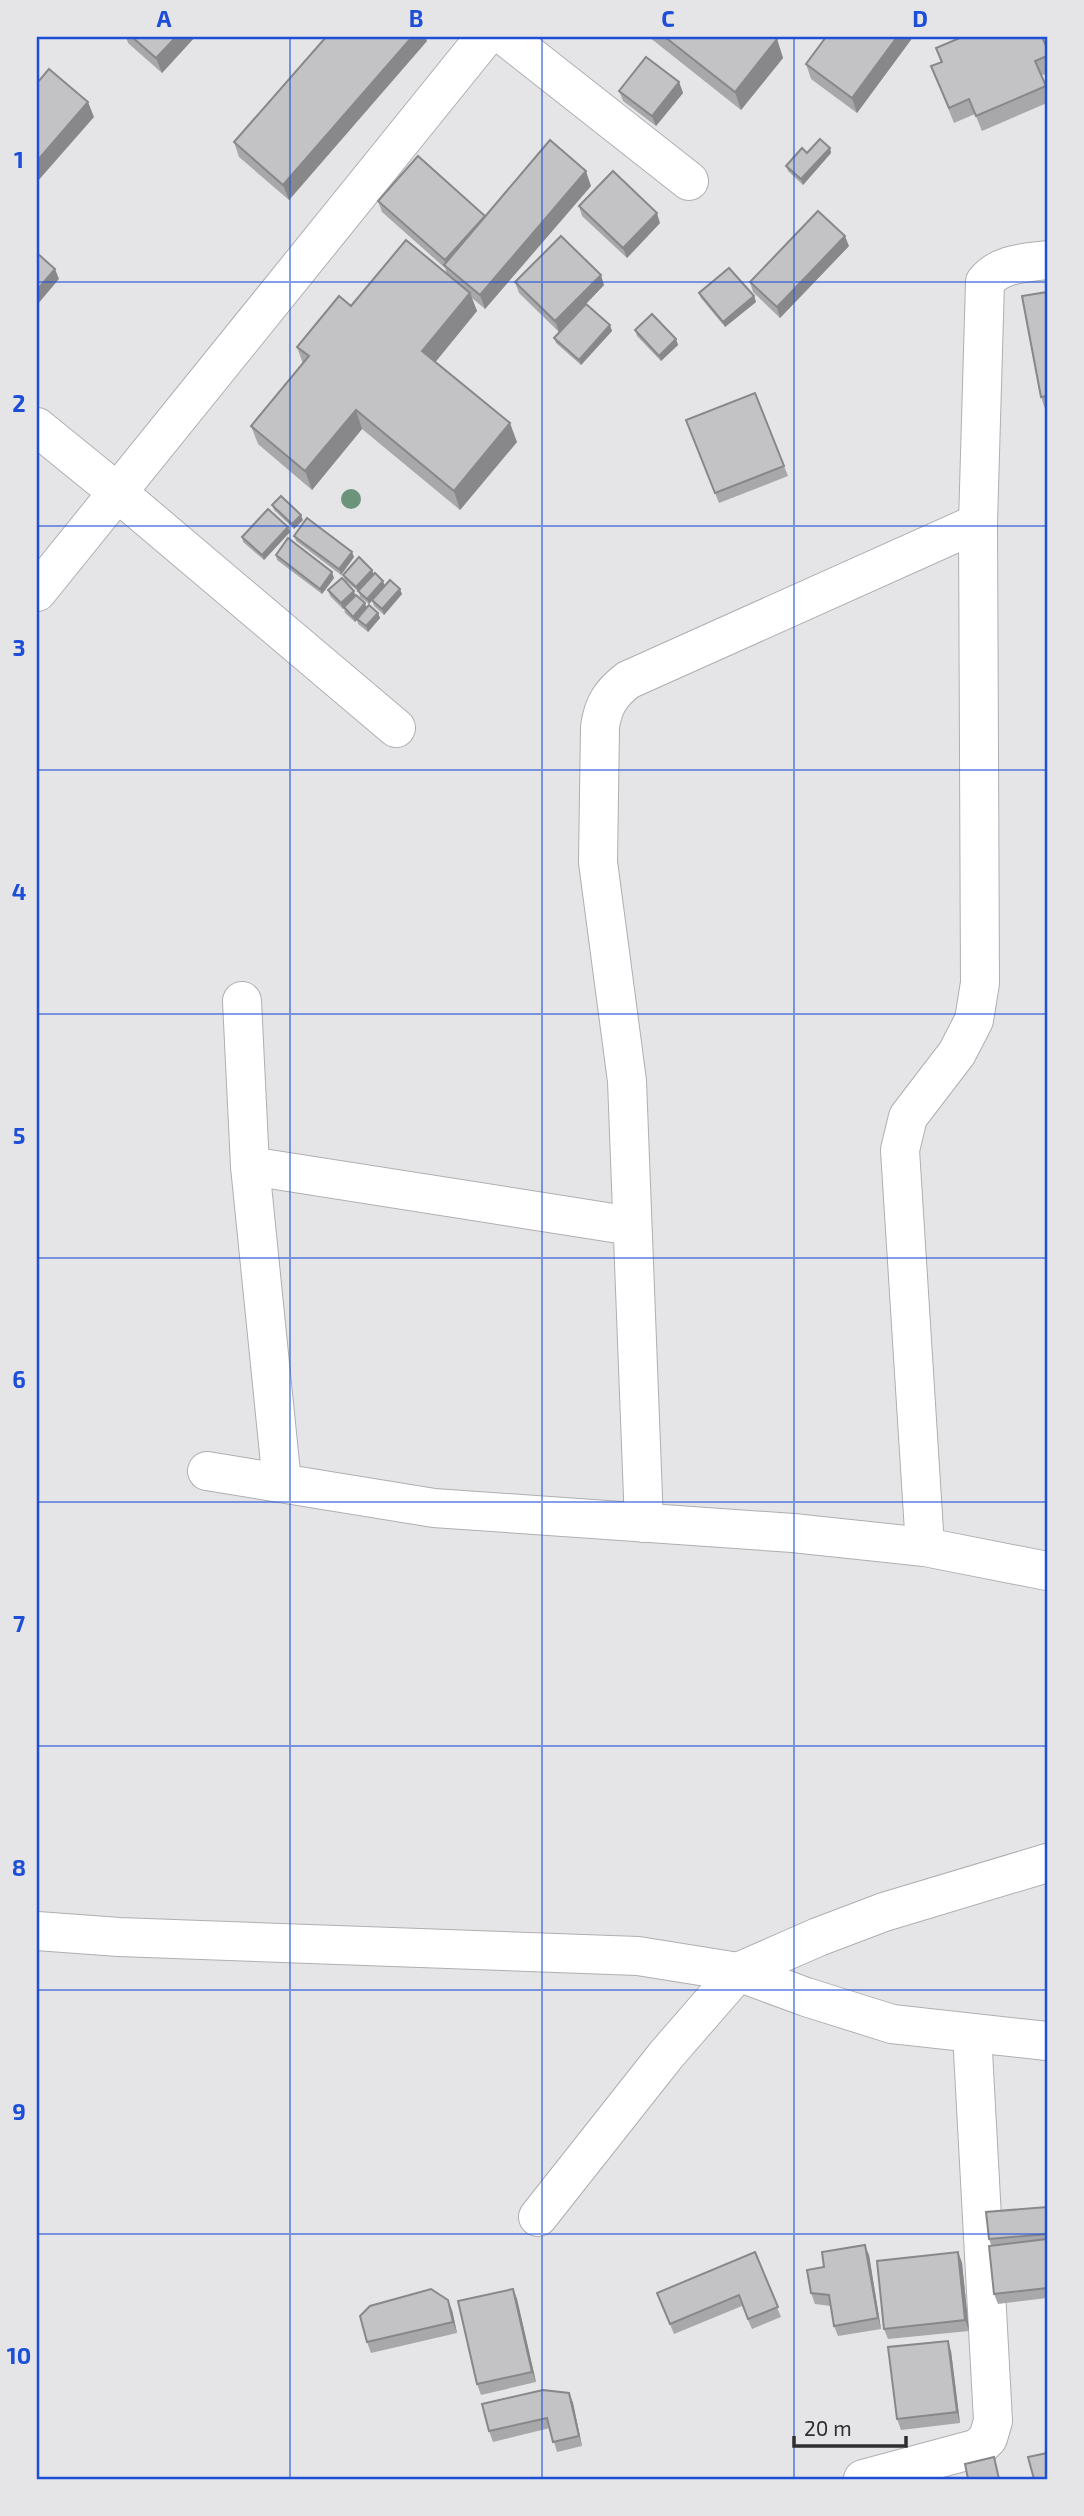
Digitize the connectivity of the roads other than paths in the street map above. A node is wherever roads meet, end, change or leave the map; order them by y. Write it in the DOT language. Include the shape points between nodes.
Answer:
graph roads {
  1 [pos="485,37"];
  2 [pos="506,37"];
  3 [pos="689,181"];
  4 [pos="1047,260"];
  5 [pos="37,427"];
  6 [pos="117,492"];
  7 [pos="978,523"];
  8 [pos="37,592"];
  9 [pos="396,728"];
  10 [pos="242,1001"];
  11 [pos="250,1166"];
  12 [pos="632,1226"];
  13 [pos="207,1471"];
  14 [pos="282,1483"];
  15 [pos="644,1522"];
  16 [pos="925,1547"];
  17 [pos="1047,1571"];
  18 [pos="1047,1863"];
  19 [pos="37,1931"];
  20 [pos="738,1972"];
  21 [pos="972,2033"];
  22 [pos="1047,2041"];
  23 [pos="538,2217"];
  24 [pos="868,2479"];
  1 -- 6 [label="street"];
  2 -- 3 [label="street"];
  4 -- 7 [label="street" via="1010,265 993,272 985,282"];
  5 -- 6 [label="street"];
  6 -- 8 [label="street"];
  6 -- 9 [label="street"];
  7 -- 12 [label="street" via="628,680 603,709 598,862 626,1081"];
  7 -- 16 [label="street" via="980,983 974,1020 957,1054 908,1117 900,1150"];
  10 -- 11 [label="street"];
  11 -- 12 [label="street"];
  11 -- 14 [label="street"];
  12 -- 15 [label="street"];
  13 -- 14 [label="street"];
  14 -- 15 [label="street" via="434,1508"];
  15 -- 16 [label="street"];
  16 -- 17 [label="street"];
  18 -- 20 [label="street" via="884,1912"];
  19 -- 20 [label="street" via="638,1956"];
  20 -- 21 [label="street" via="892,2024"];
  20 -- 23 [label="street"];
  21 -- 22 [label="street"];
  21 -- 24 [label="street" via="993,2421 988,2438 978,2448"];
}
